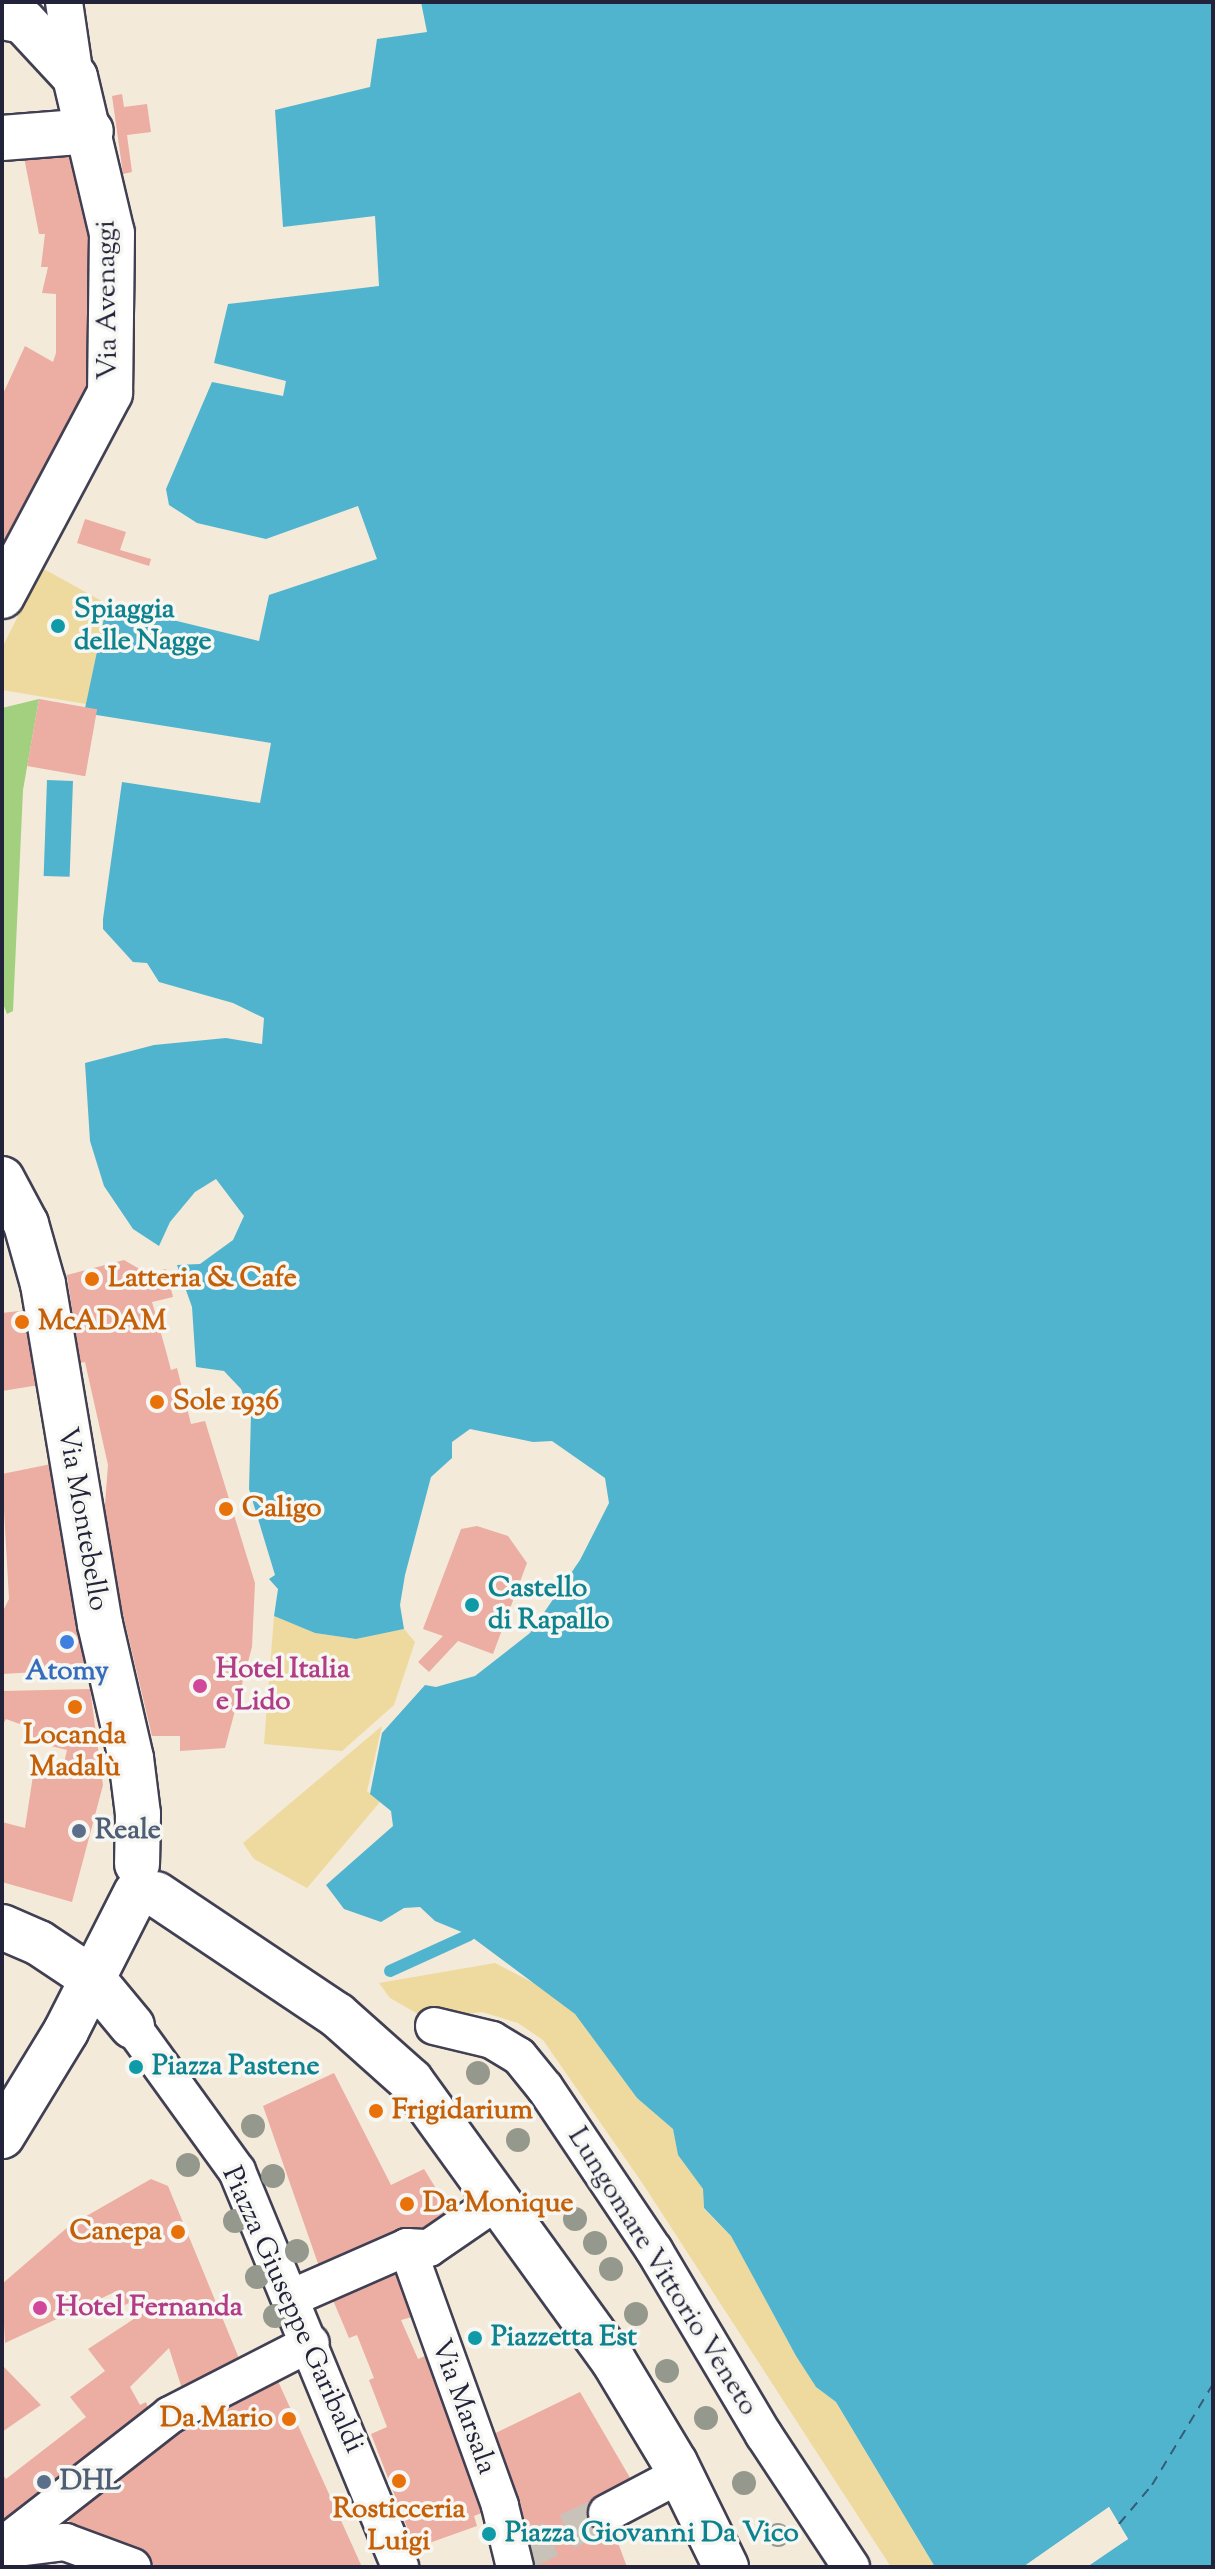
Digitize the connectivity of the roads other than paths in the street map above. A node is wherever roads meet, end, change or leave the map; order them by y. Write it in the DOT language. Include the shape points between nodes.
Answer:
graph roads {
  1 [pos="64,2"];
  2 [pos="12,19"];
  3 [pos="75,77"];
  4 [pos="91,131"];
  5 [pos="2,138"];
  6 [pos="2,596"];
  7 [pos="2,1179"];
  8 [pos="156,1885"];
  9 [pos="2,1927"];
  10 [pos="93,1979"];
  11 [pos="132,2026"];
  12 [pos="434,2026"];
  13 [pos="2,2136"];
  14 [pos="496,2202"];
  15 [pos="407,2247"];
  16 [pos="291,2298"];
  17 [pos="311,2343"];
  18 [pos="681,2474"];
  19 [pos="607,2513"];
  20 [pos="2,2548"];
  21 [pos="509,2561"];
  22 [pos="133,2567"];
  23 [pos="400,2567"];
  24 [pos="726,2567"];
  25 [pos="851,2567"];
  1 -- 3 [label="street, Via Avenaggi"];
  2 -- 3 [label="street, Via Avenaggi"];
  3 -- 4 [label="street, Via Avenaggi"];
  4 -- 5 [label="street"];
  4 -- 6 [label="street, Via Avenaggi" via="112,233 110,393"];
  7 -- 8 [label="street, Via Montebello" via="26,1224 43,1284 138,1814"];
  8 -- 10 [label="street"];
  8 -- 14 [label="street" via="375,2044 411,2081"];
  9 -- 10 [label="street" via="39,1943"];
  10 -- 11 [label="street"];
  10 -- 13 [label="street"];
  11 -- 16 [label="street, Piazza Giuseppe Garibaldi" via="237,2171"];
  12 -- 25 [label="street, Lungomare Vittorio Veneto" via="492,2040 519,2056 545,2088 654,2250 764,2435"];
  14 -- 15 [label="street" via="429,2248"];
  14 -- 18 [label="street" via="613,2360"];
  15 -- 16 [label="street"];
  15 -- 21 [label="street, Via Marsala" via="500,2506"];
  16 -- 17 [label="street, Piazza Giuseppe Garibaldi"];
  17 -- 20 [label="street" via="170,2415"];
  17 -- 23 [label="street, Piazza Giuseppe Garibaldi"];
  18 -- 19 [label="street"];
  18 -- 24 [label="street"];
  20 -- 22 [label="street" via="65,2542"];
}
